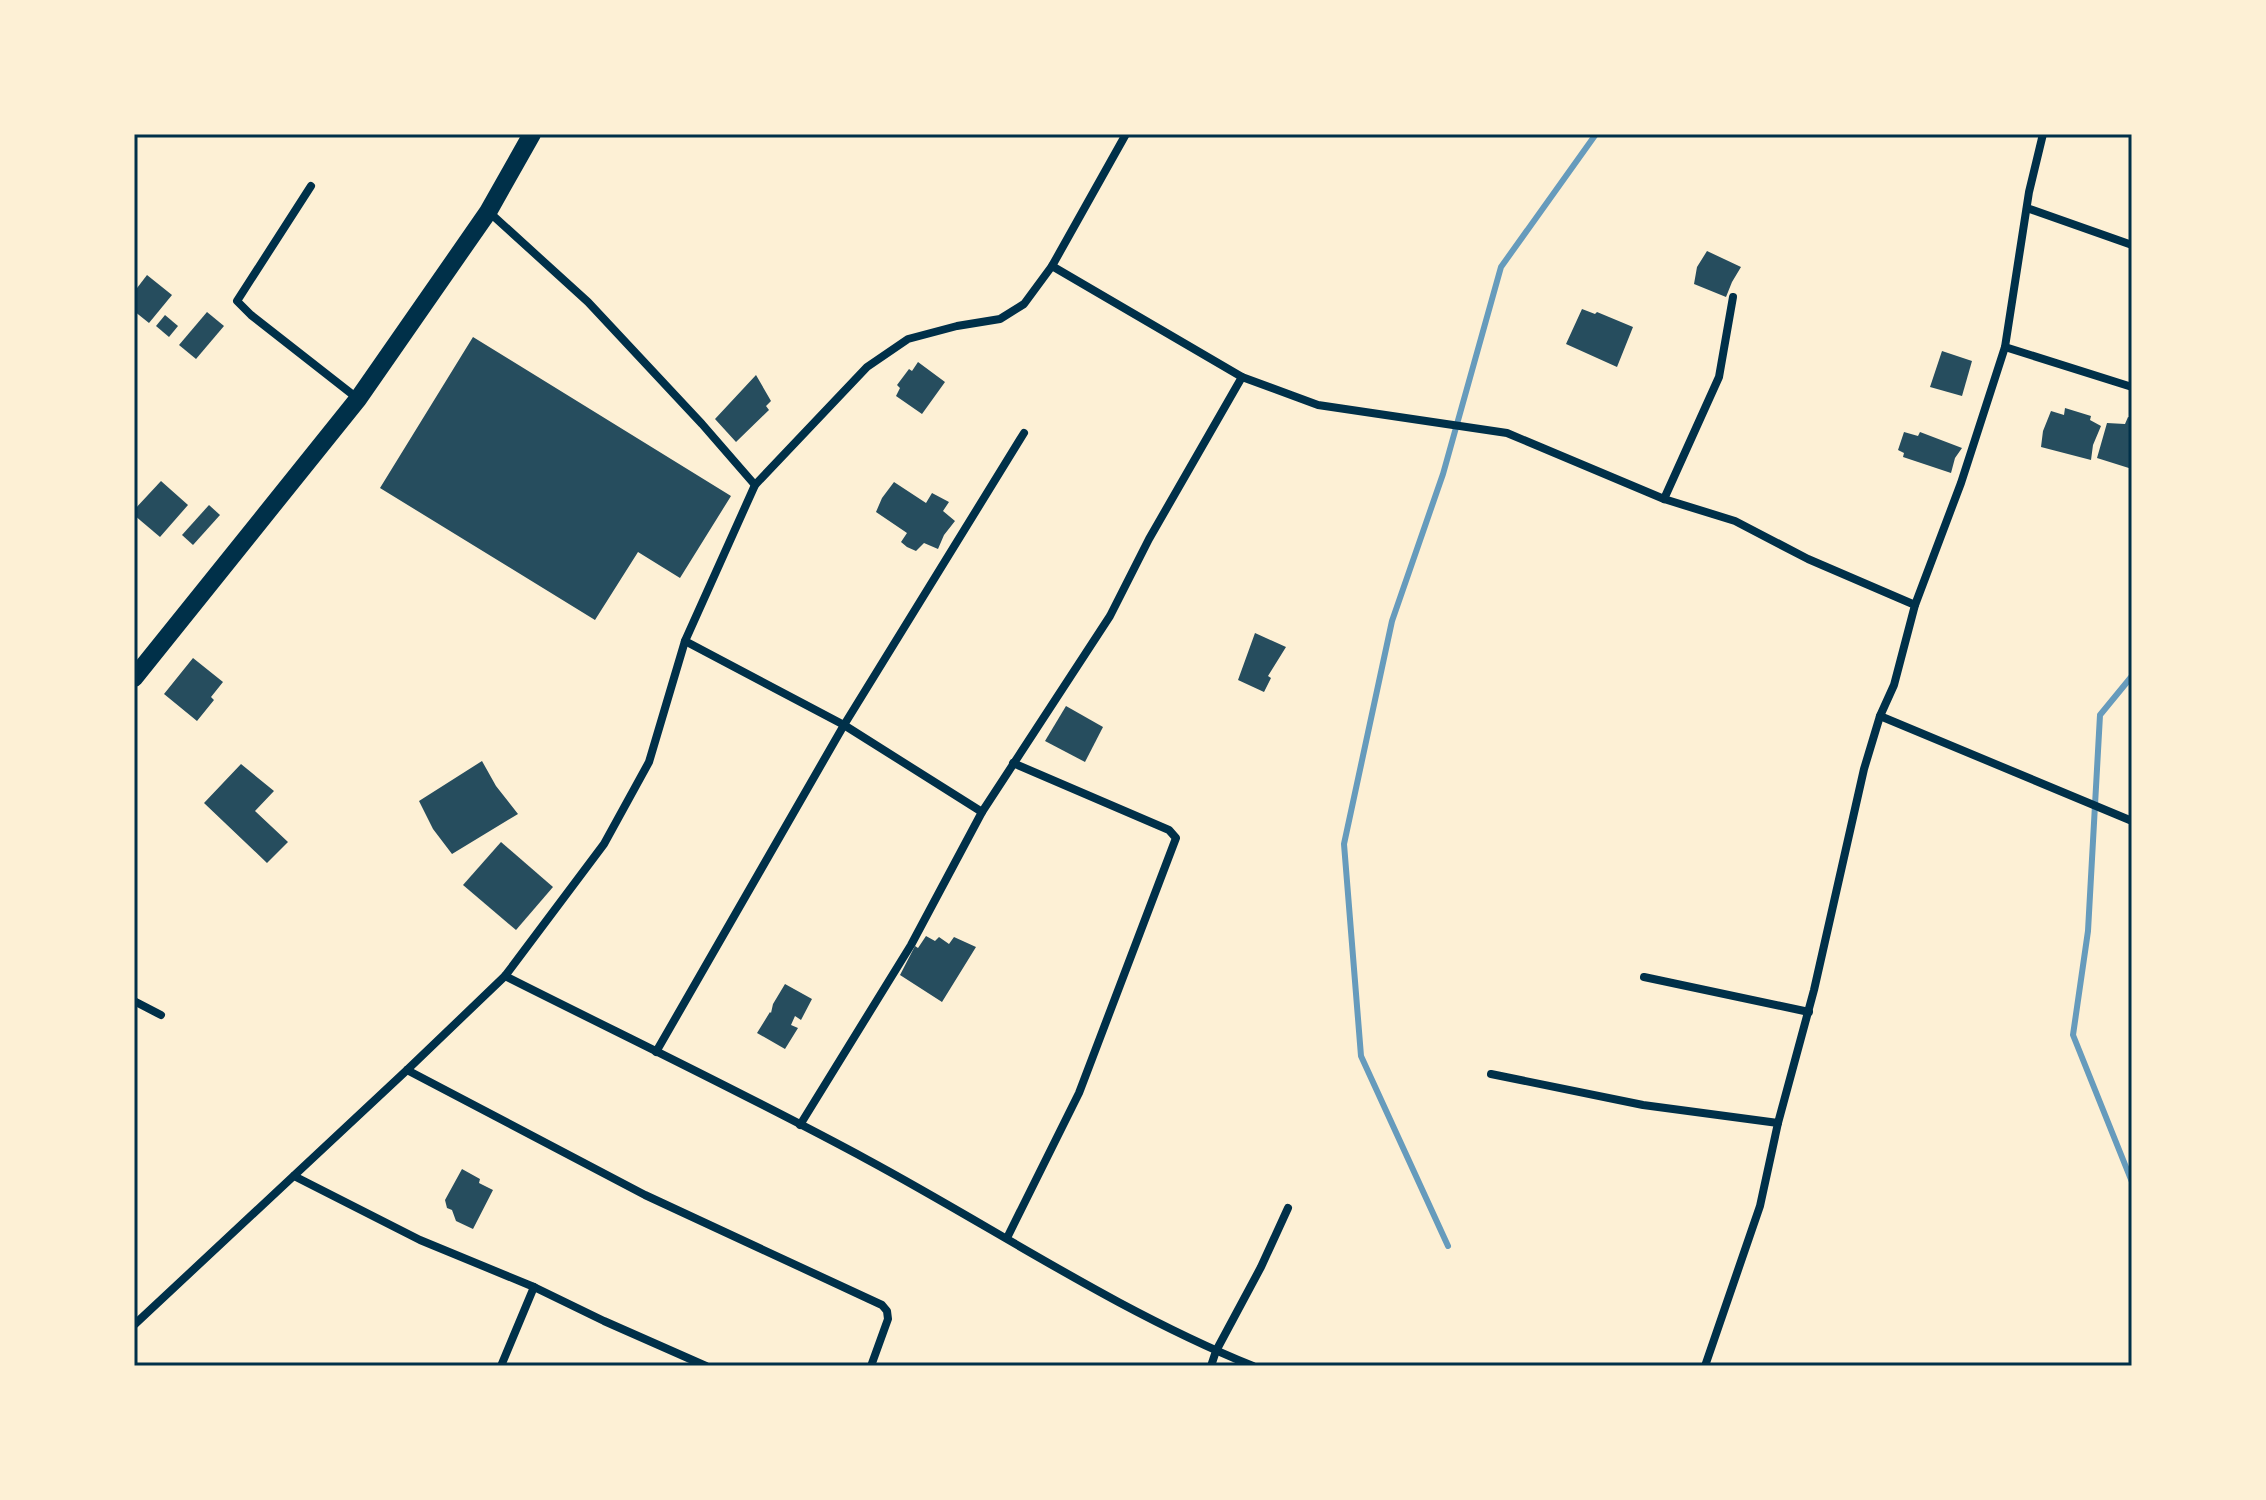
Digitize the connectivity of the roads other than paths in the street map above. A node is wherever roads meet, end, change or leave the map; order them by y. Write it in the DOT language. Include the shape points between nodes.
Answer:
graph roads {
  1 [pos="532,134"];
  2 [pos="1126,134"];
  3 [pos="2043,134"];
  4 [pos="311,186"];
  5 [pos="2027,208"];
  6 [pos="488,212"];
  7 [pos="2132,245"];
  8 [pos="1052,266"];
  9 [pos="1733,297"];
  10 [pos="2005,347"];
  11 [pos="1242,377"];
  12 [pos="2132,387"];
  13 [pos="358,399"];
  14 [pos="1024,433"];
  15 [pos="755,485"];
  16 [pos="1664,499"];
  17 [pos="1915,605"];
  18 [pos="685,641"];
  19 [pos="134,678"];
  20 [pos="1880,716"];
  21 [pos="844,725"];
  22 [pos="1013,763"];
  23 [pos="982,812"];
  24 [pos="2132,821"];
  25 [pos="505,976"];
  26 [pos="1644,977"];
  27 [pos="134,1001"];
  28 [pos="1809,1012"];
  29 [pos="161,1015"];
  30 [pos="656,1052"];
  31 [pos="407,1070"];
  32 [pos="1491,1074"];
  33 [pos="1778,1123"];
  34 [pos="800,1125"];
  35 [pos="294,1176"];
  36 [pos="1288,1208"];
  37 [pos="1007,1238"];
  38 [pos="534,1287"];
  39 [pos="134,1325"];
  40 [pos="1216,1351"];
  41 [pos="501,1366"];
  42 [pos="706,1366"];
  43 [pos="871,1366"];
  44 [pos="1211,1366"];
  45 [pos="1253,1366"];
  46 [pos="1705,1366"];
  1 -- 6 [label="main road"];
  2 -- 8 [label="street"];
  3 -- 5 [label="street"];
  4 -- 13 [label="street" via="237,301"];
  5 -- 7 [label="street"];
  5 -- 10 [label="street"];
  6 -- 13 [label="main road"];
  6 -- 15 [label="street" via="588,302"];
  8 -- 11 [label="street"];
  8 -- 15 [label="street" via="1024,304 1000,319 908,339 867,367"];
  9 -- 16 [label="street" via="1719,377"];
  10 -- 12 [label="street"];
  10 -- 17 [label="street"];
  11 -- 16 [label="street" via="1318,405 1507,433"];
  11 -- 22 [label="street" via="1110,616"];
  13 -- 19 [label="main road"];
  14 -- 21 [label="street"];
  15 -- 18 [label="street"];
  16 -- 17 [label="street" via="1735,521"];
  17 -- 20 [label="street" via="1894,685"];
  18 -- 21 [label="street"];
  18 -- 25 [label="street" via="649,762 604,844"];
  20 -- 24 [label="street"];
  20 -- 28 [label="street"];
  21 -- 23 [label="street"];
  21 -- 30 [label="street"];
  22 -- 23 [label="street"];
  22 -- 37 [label="street" via="1169,830 1176,838 1079,1093"];
  23 -- 34 [label="street" via="911,945"];
  25 -- 30 [label="street"];
  25 -- 31 [label="street"];
  26 -- 28 [label="street"];
  27 -- 29 [label="street"];
  28 -- 33 [label="street"];
  30 -- 34 [label="street"];
  31 -- 35 [label="street"];
  31 -- 43 [label="street" via="645,1195 882,1305 888,1319"];
  32 -- 33 [label="street" via="1643,1105"];
  33 -- 46 [label="street" via="1760,1206"];
  34 -- 37 [label="street"];
  35 -- 38 [label="street" via="420,1240"];
  35 -- 39 [label="street"];
  36 -- 40 [label="street"];
  37 -- 40 [label="street" via="1134,1312"];
  38 -- 41 [label="street"];
  38 -- 42 [label="street"];
  40 -- 44 [label="street"];
  40 -- 45 [label="street"];
}
